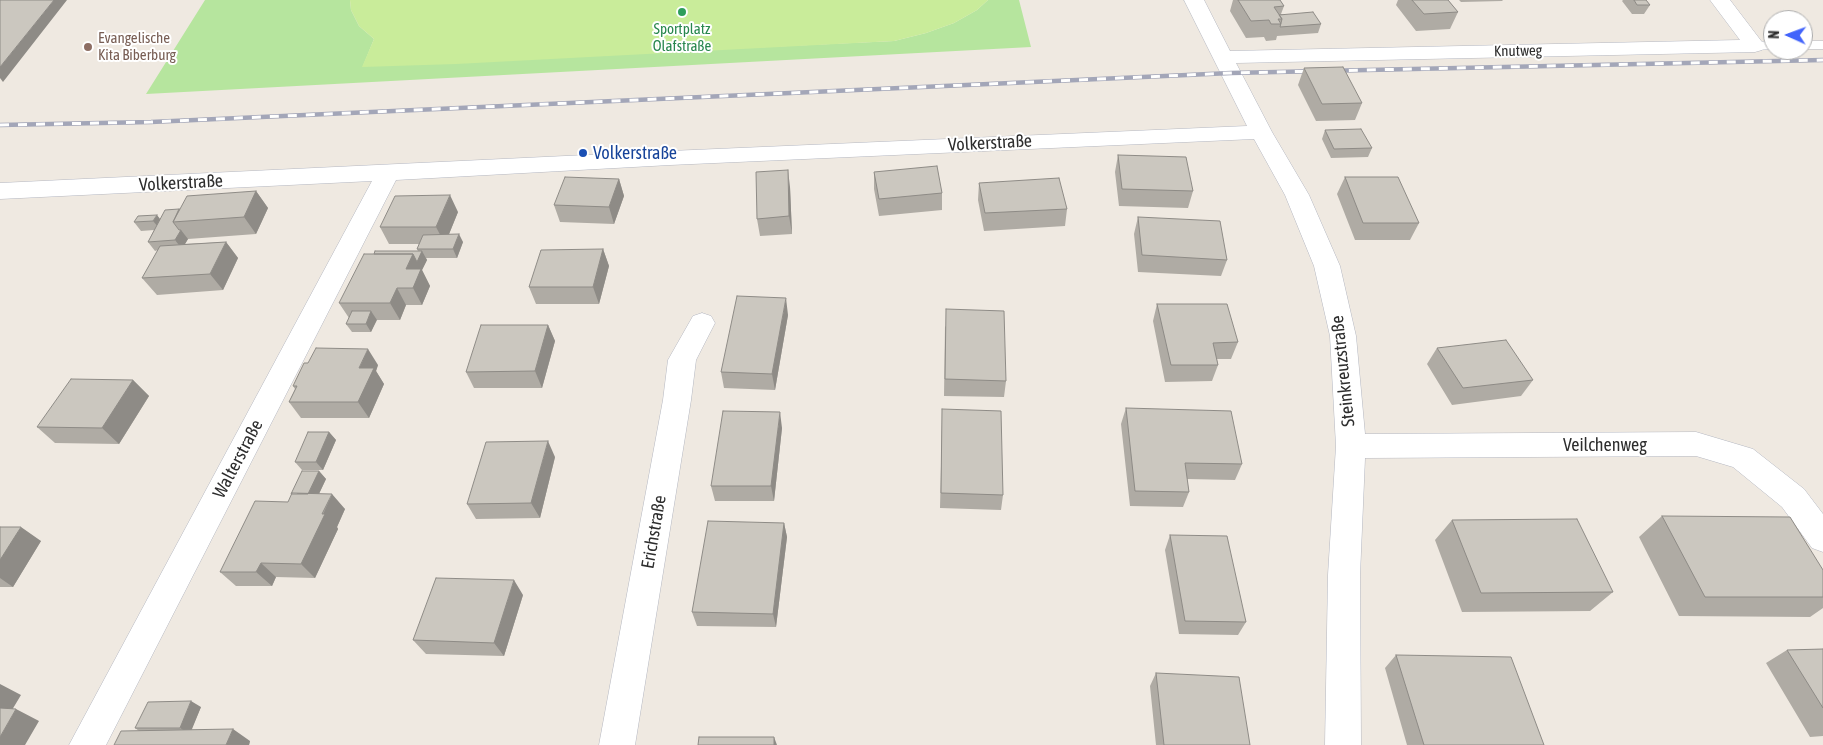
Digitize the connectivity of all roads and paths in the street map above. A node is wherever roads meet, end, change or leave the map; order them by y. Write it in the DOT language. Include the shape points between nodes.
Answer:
graph roads {
  1 [pos="1194,0"];
  2 [pos="1720,0"];
  3 [pos="1763,45"];
  4 [pos="1763,46"];
  5 [pos="1223,57"];
  6 [pos="1261,132"];
  7 [pos="388,173"];
  8 [pos="0,191"];
  9 [pos="702,322"];
  10 [pos="1350,446"];
  11 [pos="1823,538"];
  12 [pos="87,745"];
  13 [pos="617,745"];
  14 [pos="1343,745"];
  1 -- 5 [label="street, Steinkreuzstraße"];
  2 -- 3 [label="street, Knutweg"];
  4 -- 5 [label="street, Knutweg"];
  5 -- 6 [label="street, Steinkreuzstraße"];
  6 -- 7 [label="street, Volkerstraße"];
  6 -- 10 [label="street, Steinkreuzstraße" via="1297,195 1327,266 1343,336"];
  7 -- 8 [label="street, Volkerstraße"];
  7 -- 12 [label="street, Walterstraße"];
  9 -- 13 [label="street, Erichstraße" via="682,360"];
  10 -- 11 [label="street, Veilchenweg" via="1696,444 1743,458 1793,498"];
  10 -- 14 [label="street, Steinkreuzstraße" via="1344,576"];
}
